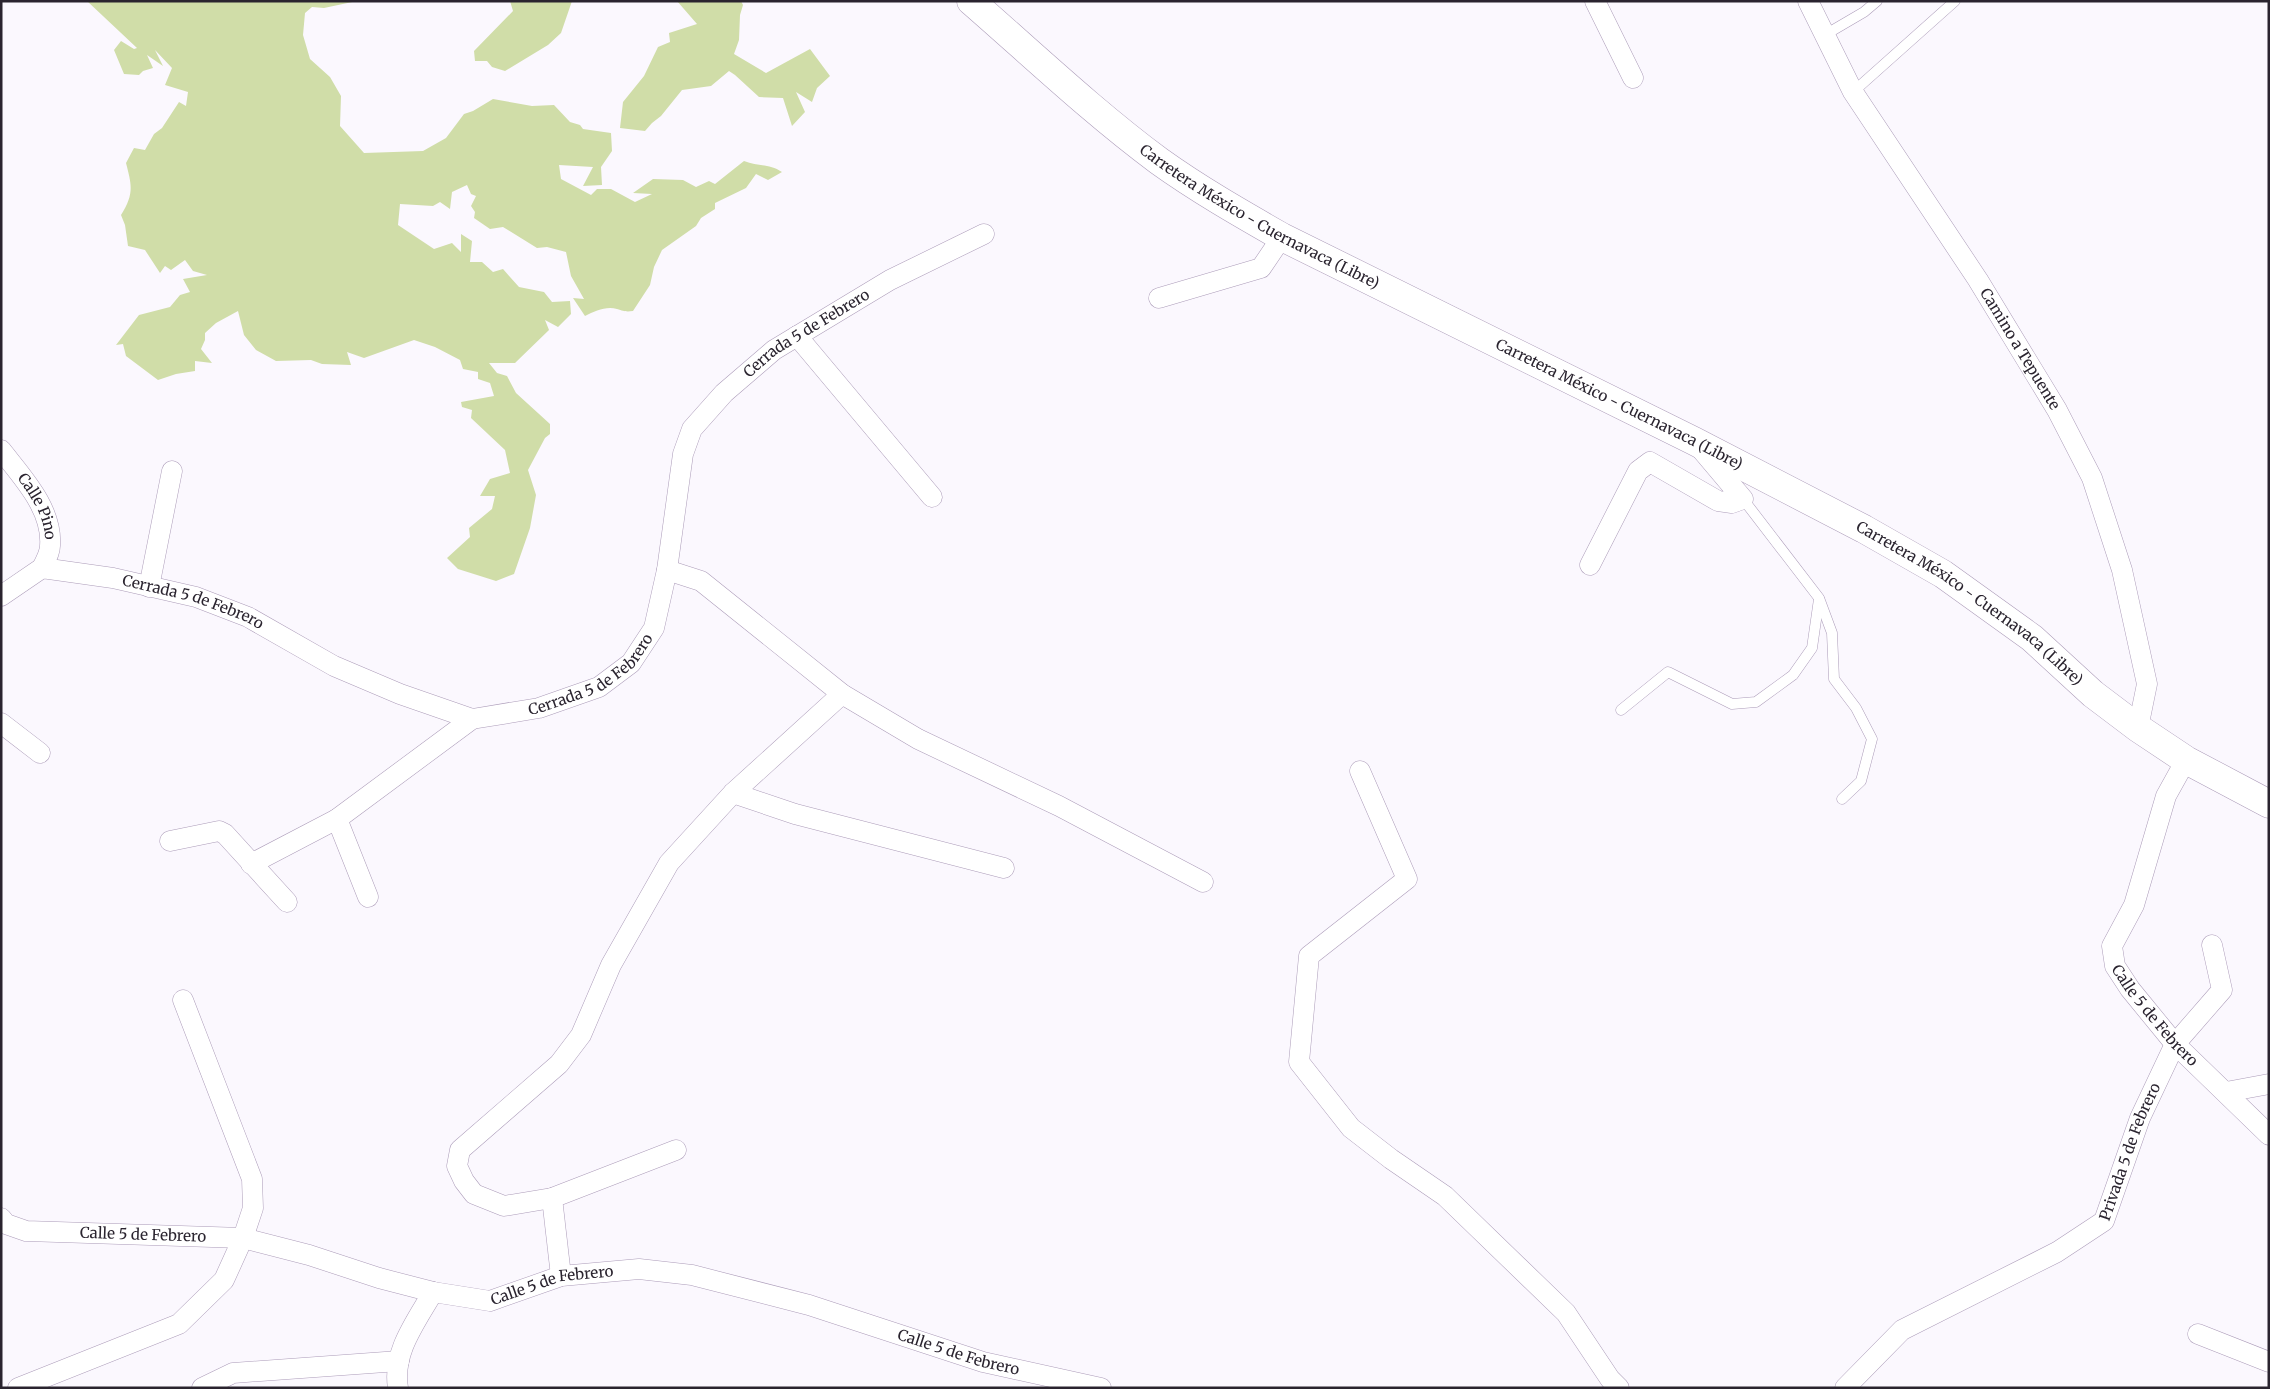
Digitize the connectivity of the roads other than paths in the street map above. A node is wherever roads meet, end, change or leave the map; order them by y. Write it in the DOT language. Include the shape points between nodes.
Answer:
graph roads {
  1 [pos="972,1"];
  2 [pos="1595,1"];
  3 [pos="1808,1"];
  4 [pos="1877,1"];
  5 [pos="1955,1"];
  6 [pos="1824,36"];
  7 [pos="1633,78"];
  8 [pos="1853,92"];
  9 [pos="984,234"];
  10 [pos="1282,237"];
  11 [pos="1159,298"];
  12 [pos="797,336"];
  13 [pos="1694,441"];
  14 [pos="1,450"];
  15 [pos="172,471"];
  16 [pos="932,497"];
  17 [pos="1743,499"];
  18 [pos="1590,565"];
  19 [pos="42,568"];
  20 [pos="667,570"];
  21 [pos="149,587"];
  22 [pos="1,596"];
  23 [pos="1819,598"];
  24 [pos="842,694"];
  25 [pos="1621,710"];
  26 [pos="472,719"];
  27 [pos="1,722"];
  28 [pos="2138,728"];
  29 [pos="40,753"];
  30 [pos="2186,760"];
  31 [pos="1360,770"];
  32 [pos="733,793"];
  33 [pos="1842,800"];
  34 [pos="2269,804"];
  35 [pos="337,819"];
  36 [pos="170,841"];
  37 [pos="251,864"];
  38 [pos="1004,868"];
  39 [pos="1203,882"];
  40 [pos="368,897"];
  41 [pos="287,902"];
  42 [pos="2212,945"];
  43 [pos="183,1000"];
  44 [pos="2176,1044"];
  45 [pos="2269,1084"];
  46 [pos="2226,1092"];
  47 [pos="2269,1134"];
  48 [pos="676,1150"];
  49 [pos="552,1198"];
  50 [pos="1,1218"];
  51 [pos="243,1238"];
  52 [pos="561,1276"];
  53 [pos="433,1292"];
  54 [pos="2198,1334"];
  55 [pos="399,1361"];
  56 [pos="2269,1362"];
  57 [pos="18,1388"];
  58 [pos="202,1388"];
  59 [pos="398,1388"];
  60 [pos="1101,1388"];
  61 [pos="1619,1388"];
  62 [pos="1845,1388"];
  1 -- 10 [label="main road, Carretera México - Cuernavaca (Libre)" via="1104,118 1160,162 1230,208"];
  2 -- 7 [label="street"];
  3 -- 6 [label="street, Camino a Tepuente"];
  4 -- 6 [label="lane"];
  5 -- 8 [label="lane"];
  6 -- 8 [label="street, Camino a Tepuente"];
  8 -- 28 [label="street, Camino a Tepuente" via="1978,280 2057,410 2092,478 2122,570 2147,684"];
  9 -- 12 [label="street, Cerrada 5 de Febrero" via="890,280"];
  10 -- 11 [label="street" via="1261,268"];
  10 -- 13 [label="main road, Carretera México - Cuernavaca (Libre)"];
  12 -- 16 [label="street"];
  12 -- 20 [label="street, Cerrada 5 de Febrero" via="774,350 724,393 692,429 683,454"];
  13 -- 17 [label="street"];
  13 -- 28 [label="main road, Carretera México - Cuernavaca (Libre)" via="1864,528 1943,574 2032,638 2093,694"];
  14 -- 19 [label="street, Calle Pino" via="30,487 48,523 50,547"];
  15 -- 21 [label="street"];
  17 -- 18 [label="street" via="1732,503 1718,501 1650,462 1638,471"];
  17 -- 23 [label="lane"];
  19 -- 21 [label="street, Cerrada 5 de Febrero" via="113,578"];
  19 -- 22 [label="street"];
  20 -- 24 [label="street" via="701,580"];
  20 -- 26 [label="street, Cerrada 5 de Febrero" via="654,628 631,663 599,687 539,708"];
  21 -- 26 [label="street, Cerrada 5 de Febrero" via="196,597 248,617 334,666"];
  23 -- 25 [label="lane" via="1812,648 1793,675 1756,702 1732,704 1668,672"];
  23 -- 33 [label="lane" via="1832,632 1834,680 1856,708 1872,739 1861,781"];
  24 -- 32 [label="street"];
  24 -- 39 [label="street" via="918,739 1059,806"];
  26 -- 35 [label="street"];
  27 -- 29 [label="street"];
  28 -- 30 [label="main road, Carretera México - Cuernavaca (Libre)"];
  30 -- 34 [label="main road, Carretera México - Cuernavaca (Libre)"];
  30 -- 44 [label="street, Calle 5 de Febrero" via="2166,796 2134,904 2112,946 2115,966 2130,989"];
  31 -- 61 [label="street" via="1407,879 1309,956 1299,1062 1351,1128 1445,1196 1566,1313"];
  32 -- 38 [label="street" via="794,814"];
  32 -- 49 [label="street" via="669,863 611,965 581,1035 559,1064 460,1150 457,1166 474,1194 504,1206"];
  35 -- 37 [label="street"];
  35 -- 40 [label="street"];
  36 -- 37 [label="street" via="219,831"];
  37 -- 41 [label="street"];
  42 -- 44 [label="street, Privada 5 de Febrero" via="2222,990"];
  43 -- 51 [label="street" via="252,1179 253,1208"];
  44 -- 46 [label="street, Calle 5 de Febrero"];
  44 -- 62 [label="street, Privada 5 de Febrero" via="2140,1118 2104,1221 2056,1252 1902,1330"];
  45 -- 46 [label="street"];
  46 -- 47 [label="street, Calle 5 de Febrero"];
  48 -- 49 [label="street"];
  49 -- 52 [label="street"];
  50 -- 51 [label="street, Calle 5 de Febrero" via="6,1224 26,1231"];
  51 -- 53 [label="street, Calle 5 de Febrero"];
  51 -- 57 [label="street" via="224,1280 179,1324"];
  52 -- 53 [label="street, Calle 5 de Febrero" via="490,1301"];
  52 -- 60 [label="street, Calle 5 de Febrero" via="639,1269 692,1275 809,1305 983,1362"];
  53 -- 55 [label="street" via="402,1346"];
  54 -- 56 [label="street"];
  55 -- 58 [label="street" via="233,1373"];
  55 -- 59 [label="street"];
}
